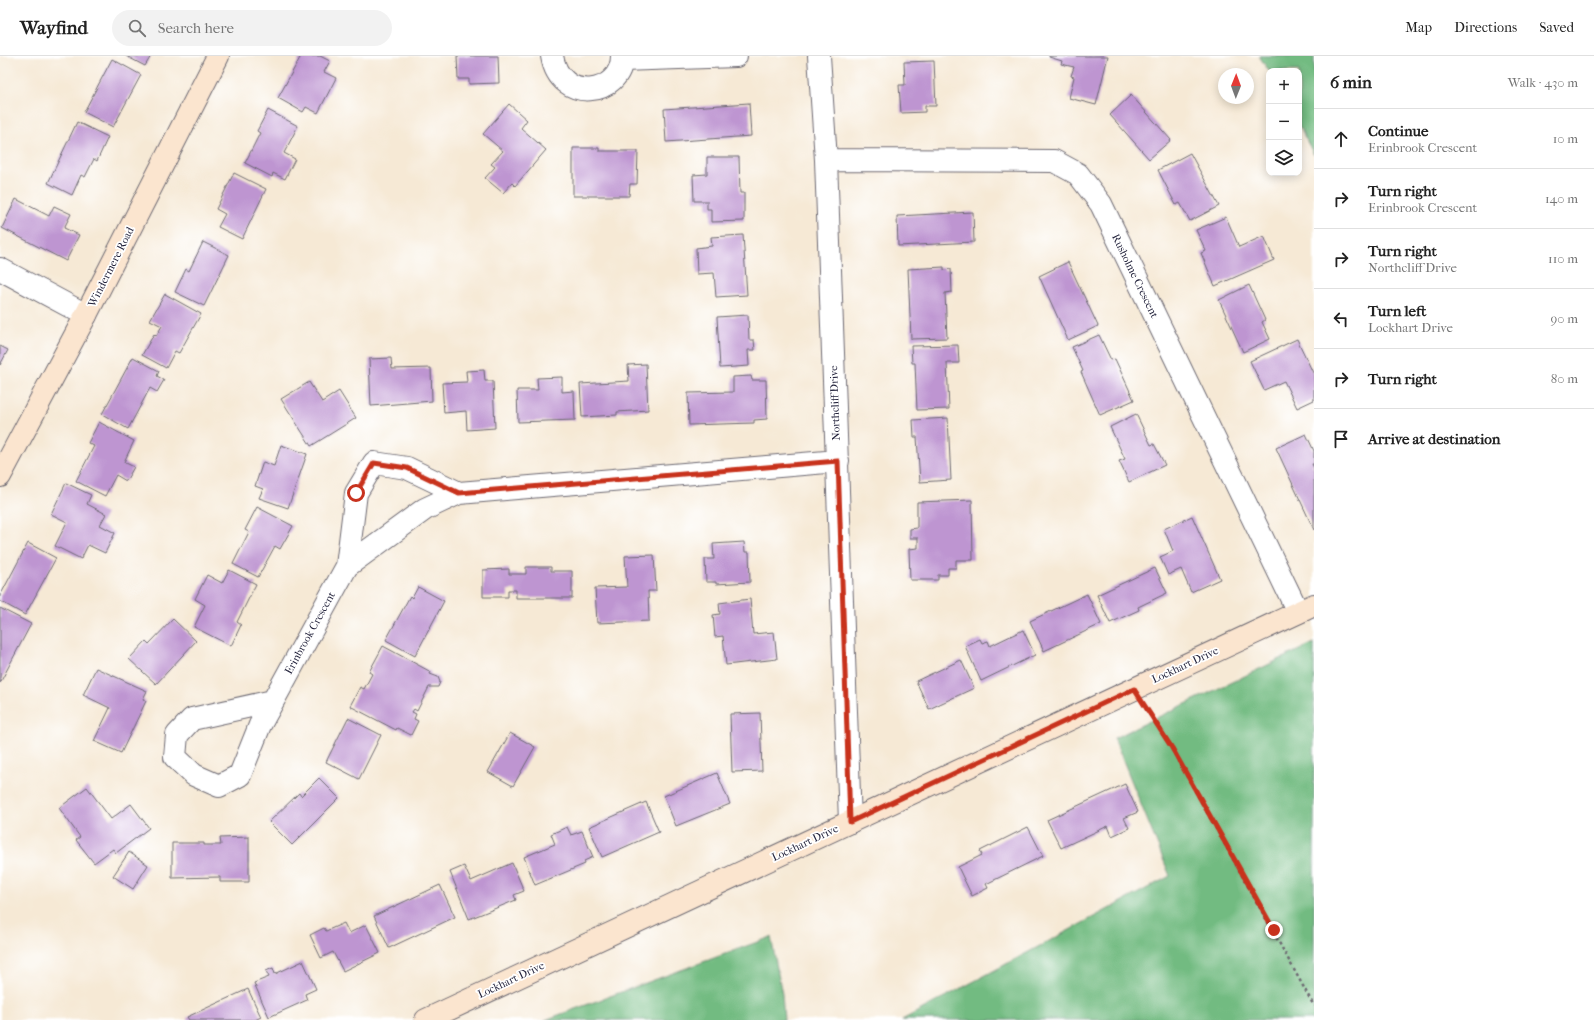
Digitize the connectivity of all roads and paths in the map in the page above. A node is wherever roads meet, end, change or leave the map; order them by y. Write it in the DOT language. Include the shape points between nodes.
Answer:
graph roads {
  1 [pos="218,56"];
  2 [pos="552,56"];
  3 [pos="736,56"];
  4 [pos="818,56"];
  5 [pos="622,58"];
  6 [pos="826,160"];
  7 [pos="0,269"];
  8 [pos="86,315"];
  9 [pos="838,461"];
  10 [pos="0,476"];
  11 [pos="459,493"];
  12 [pos="347,566"];
  13 [pos="1306,609"];
  14 [pos="1134,689"];
  15 [pos="273,701"];
  16 [pos="850,822"];
  17 [pos="1314,1006"];
  18 [pos="426,1020"];
  1 -- 8 [label="street, Windermere Road"];
  2 -- 5 [label="street" via="560,77 568,85 592,90 613,79"];
  3 -- 5 [label="street"];
  4 -- 6 [label="street, Northcliff Drive"];
  6 -- 9 [label="street, Northcliff Drive"];
  6 -- 13 [label="street, Rusholme Crescent" via="1054,161 1078,174 1101,204"];
  7 -- 8 [label="street"];
  8 -- 10 [label="street, Windermere Road"];
  9 -- 11 [label="street, Erinbrook Crescent"];
  9 -- 16 [label="street, Northcliff Drive"];
  11 -- 12 [label="street, Erinbrook Crescent" via="425,509"];
  11 -- 12 [label="street, Erinbrook Crescent" via="407,468 374,463 356,493"];
  12 -- 15 [label="street, Erinbrook Crescent"];
  13 -- 14 [label="street, Lockhart Drive"];
  14 -- 16 [label="street, Lockhart Drive"];
  14 -- 17 [label="path" via="1172,748"];
  15 -- 15 [label="street, Erinbrook Crescent" via="192,719 177,735 175,757 194,775 219,786 240,775 260,725"];
  16 -- 18 [label="street, Lockhart Drive"];
}
